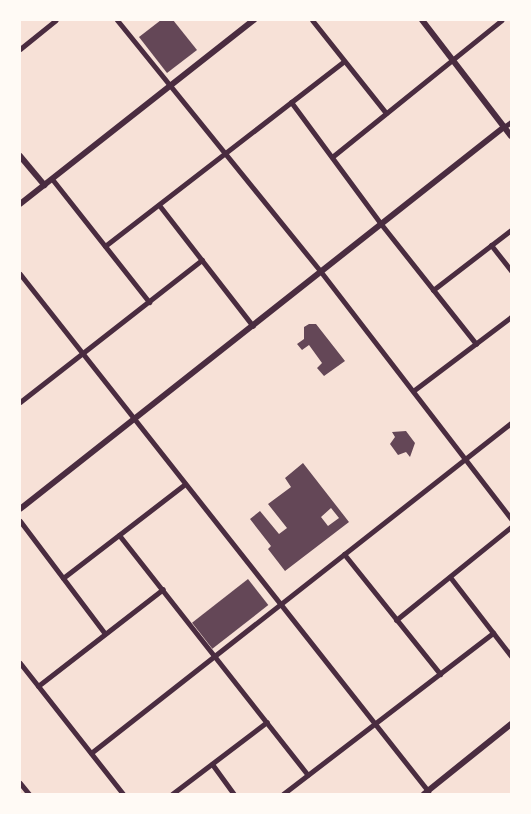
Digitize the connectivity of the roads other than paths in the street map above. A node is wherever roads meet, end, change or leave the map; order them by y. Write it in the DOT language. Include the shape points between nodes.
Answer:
graph roads {
  1 [pos="56,20"];
  2 [pos="117,20"];
  3 [pos="254,20"];
  4 [pos="312,20"];
  5 [pos="422,20"];
  6 [pos="502,20"];
  7 [pos="20,49"];
  8 [pos="453,59"];
  9 [pos="344,61"];
  10 [pos="170,86"];
  11 [pos="291,102"];
  12 [pos="386,114"];
  13 [pos="511,122"];
  14 [pos="504,127"];
  15 [pos="511,136"];
  16 [pos="225,154"];
  17 [pos="20,156"];
  18 [pos="332,157"];
  19 [pos="52,179"];
  20 [pos="44,185"];
  21 [pos="20,204"];
  22 [pos="159,204"];
  23 [pos="381,224"];
  24 [pos="511,230"];
  25 [pos="105,246"];
  26 [pos="491,246"];
  27 [pos="202,260"];
  28 [pos="511,271"];
  29 [pos="321,272"];
  30 [pos="20,274"];
  31 [pos="433,290"];
  32 [pos="149,302"];
  33 [pos="511,317"];
  34 [pos="253,326"];
  35 [pos="476,344"];
  36 [pos="83,355"];
  37 [pos="412,391"];
  38 [pos="20,402"];
  39 [pos="134,421"];
  40 [pos="511,423"];
  41 [pos="465,460"];
  42 [pos="185,484"];
  43 [pos="20,509"];
  44 [pos="511,518"];
  45 [pos="20,522"];
  46 [pos="511,527"];
  47 [pos="119,535"];
  48 [pos="344,554"];
  49 [pos="450,577"];
  50 [pos="63,578"];
  51 [pos="163,589"];
  52 [pos="281,604"];
  53 [pos="396,620"];
  54 [pos="493,633"];
  55 [pos="106,634"];
  56 [pos="216,655"];
  57 [pos="511,656"];
  58 [pos="20,663"];
  59 [pos="440,674"];
  60 [pos="38,686"];
  61 [pos="268,722"];
  62 [pos="376,724"];
  63 [pos="511,724"];
  64 [pos="91,753"];
  65 [pos="212,764"];
  66 [pos="308,775"];
  67 [pos="20,783"];
  68 [pos="426,792"];
  69 [pos="29,794"];
  70 [pos="123,794"];
  71 [pos="172,794"];
  72 [pos="234,794"];
  73 [pos="283,794"];
  1 -- 7 [label="street"];
  2 -- 10 [label="street"];
  3 -- 10 [label="street"];
  4 -- 9 [label="street"];
  5 -- 8 [label="street"];
  6 -- 8 [label="street"];
  8 -- 12 [label="street"];
  8 -- 14 [label="street"];
  9 -- 11 [label="street"];
  9 -- 12 [label="street"];
  10 -- 16 [label="street"];
  10 -- 19 [label="street"];
  11 -- 16 [label="street"];
  11 -- 18 [label="street"];
  12 -- 18 [label="street"];
  13 -- 14 [label="street"];
  14 -- 15 [label="street"];
  14 -- 23 [label="street"];
  16 -- 22 [label="street"];
  16 -- 29 [label="street"];
  17 -- 20 [label="street"];
  18 -- 23 [label="street"];
  19 -- 20 [label="street"];
  19 -- 25 [label="street"];
  20 -- 21 [label="street"];
  22 -- 25 [label="street"];
  22 -- 27 [label="street"];
  23 -- 29 [label="street"];
  23 -- 31 [label="street"];
  24 -- 26 [label="street"];
  25 -- 32 [label="street"];
  26 -- 28 [label="street"];
  26 -- 31 [label="street"];
  27 -- 32 [label="street"];
  27 -- 34 [label="street"];
  29 -- 34 [label="street"];
  29 -- 37 [label="street"];
  30 -- 36 [label="street"];
  31 -- 35 [label="street"];
  32 -- 36 [label="street"];
  33 -- 35 [label="street"];
  34 -- 39 [label="street"];
  35 -- 37 [label="street"];
  36 -- 38 [label="street"];
  36 -- 39 [label="street"];
  37 -- 41 [label="street"];
  39 -- 42 [label="street"];
  39 -- 43 [label="street"];
  40 -- 41 [label="street"];
  41 -- 44 [label="street"];
  41 -- 48 [label="street"];
  42 -- 47 [label="street"];
  42 -- 52 [label="street"];
  45 -- 50 [label="street"];
  46 -- 49 [label="street"];
  47 -- 50 [label="street"];
  47 -- 51 [label="street"];
  48 -- 52 [label="street"];
  48 -- 53 [label="street"];
  49 -- 53 [label="street"];
  49 -- 54 [label="street"];
  50 -- 55 [label="street"];
  51 -- 55 [label="street"];
  51 -- 56 [label="street"];
  52 -- 56 [label="street"];
  52 -- 62 [label="street"];
  53 -- 59 [label="street"];
  54 -- 57 [label="street"];
  54 -- 59 [label="street"];
  55 -- 60 [label="street"];
  56 -- 61 [label="street"];
  56 -- 64 [label="street"];
  58 -- 60 [label="street"];
  59 -- 62 [label="street"];
  60 -- 64 [label="street"];
  61 -- 65 [label="street"];
  61 -- 66 [label="street"];
  62 -- 66 [label="street"];
  62 -- 68 [label="street"];
  63 -- 68 [label="street"];
  64 -- 70 [label="street"];
  65 -- 71 [label="street"];
  65 -- 72 [label="street"];
  66 -- 73 [label="street"];
  67 -- 69 [label="street"];
}
